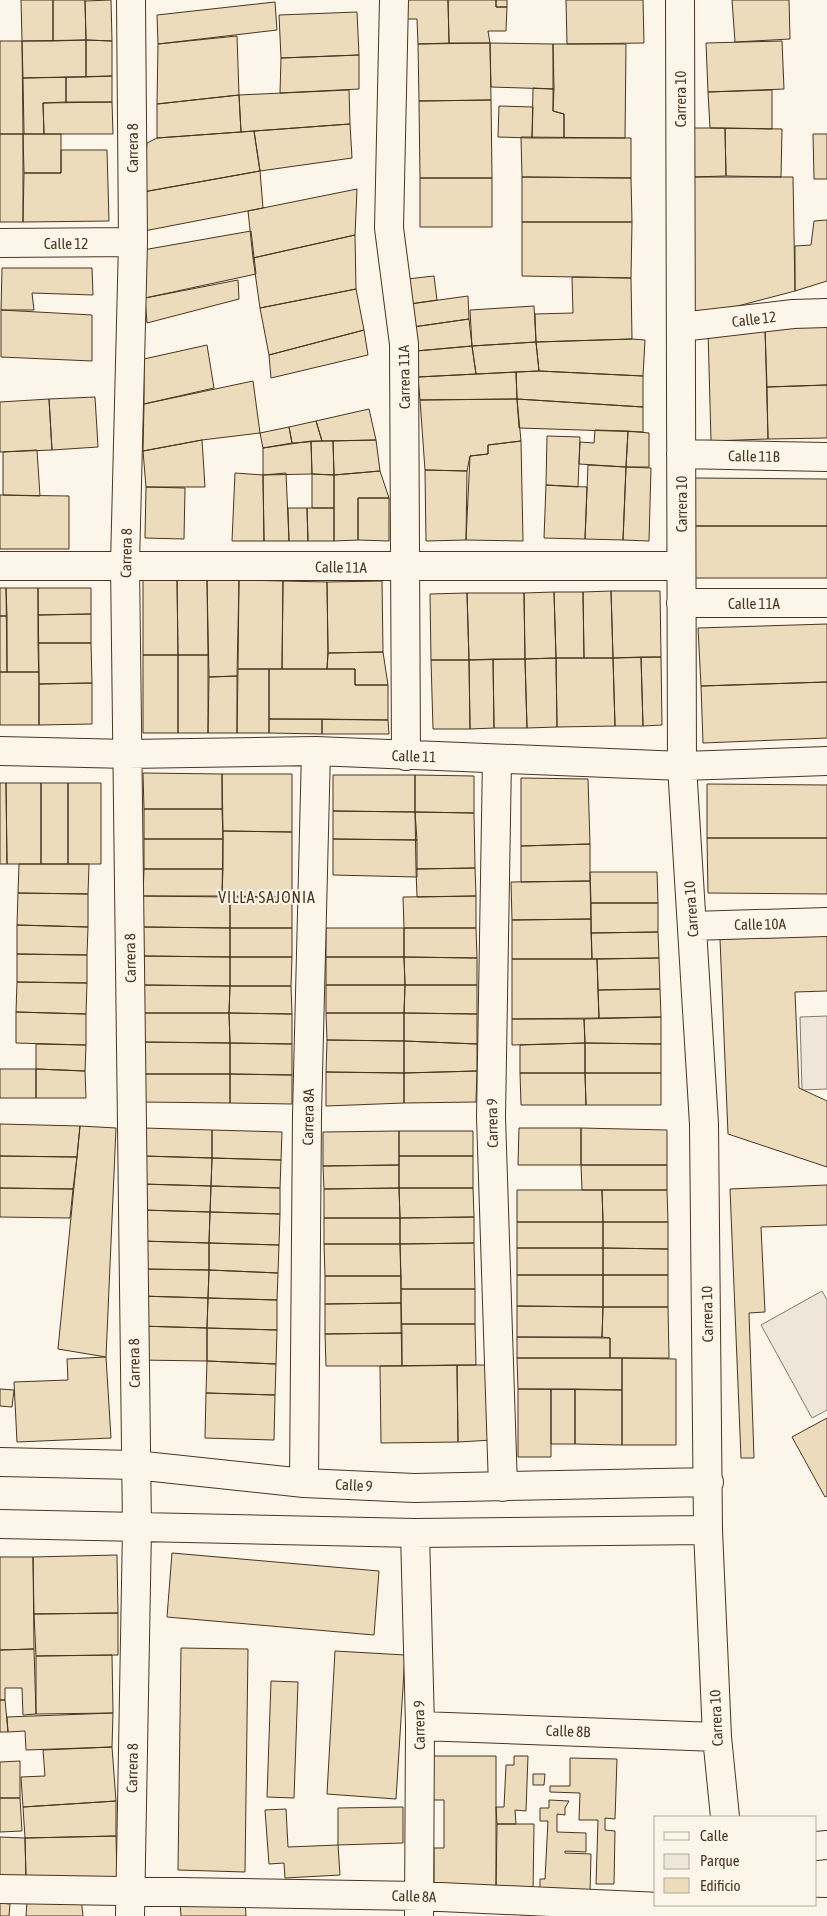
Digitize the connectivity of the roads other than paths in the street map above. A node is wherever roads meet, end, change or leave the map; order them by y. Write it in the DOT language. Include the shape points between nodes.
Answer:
graph roads {
  1 [pos="131,0"];
  2 [pos="394,0"];
  3 [pos="680,0"];
  4 [pos="133,242"];
  5 [pos="0,243"];
  6 [pos="827,313"];
  7 [pos="681,327"];
  8 [pos="681,454"];
  9 [pos="827,457"];
  10 [pos="125,564"];
  11 [pos="0,566"];
  12 [pos="681,566"];
  13 [pos="406,567"];
  14 [pos="681,603"];
  15 [pos="827,603"];
  16 [pos="0,751"];
  17 [pos="316,751"];
  18 [pos="128,754"];
  19 [pos="406,756"];
  20 [pos="498,759"];
  21 [pos="827,761"];
  22 [pos="682,766"];
  23 [pos="827,922"];
  24 [pos="692,926"];
  25 [pos="0,1462"];
  26 [pos="135,1465"];
  27 [pos="709,1482"];
  28 [pos="304,1483"];
  29 [pos="503,1487"];
  30 [pos="0,1524"];
  31 [pos="137,1528"];
  32 [pos="708,1530"];
  33 [pos="415,1533"];
  34 [pos="420,1726"];
  35 [pos="717,1737"];
  36 [pos="725,1816"];
  37 [pos="0,1889"];
  38 [pos="130,1904"];
  39 [pos="419,1906"];
  40 [pos="726,1910"];
  41 [pos="827,1912"];
  1 -- 4 [label="street, Carrera 8"];
  2 -- 13 [label="street, Carrera 11A" via="389,228 404,344"];
  3 -- 7 [label="street, Carrera 10"];
  4 -- 5 [label="street, Calle 12"];
  4 -- 10 [label="street, Carrera 8"];
  6 -- 7 [label="street, Calle 12"];
  7 -- 8 [label="street, Carrera 10"];
  8 -- 9 [label="street, Calle 11B"];
  8 -- 12 [label="street, Carrera 10"];
  10 -- 11 [label="street, Calle 11A"];
  10 -- 13 [label="street, Calle 11A"];
  10 -- 18 [label="street, Carrera 8"];
  12 -- 13 [label="street, Calle 11A"];
  12 -- 14 [label="street, Carrera 10"];
  13 -- 19 [label="street, Carrera 11A"];
  14 -- 15 [label="street, Calle 11A"];
  14 -- 22 [label="street, Carrera 10"];
  16 -- 18 [label="street, Calle 11"];
  17 -- 18 [label="street, Calle 11"];
  17 -- 19 [label="street, Calle 11"];
  17 -- 28 [label="street, Carrera 8A" via="307,1115"];
  18 -- 26 [label="street, Carrera 8"];
  19 -- 20 [label="street, Calle 11"];
  20 -- 22 [label="street, Calle 11"];
  20 -- 29 [label="street, Carrera 9" via="491,1117"];
  21 -- 22 [label="street, Calle 11"];
  22 -- 24 [label="street, Carrera 10"];
  23 -- 24 [label="street, Calle 10A"];
  24 -- 27 [label="street, Carrera 10" via="704,1124"];
  25 -- 26 [label="street, Calle 9"];
  26 -- 28 [label="street, Calle 9"];
  26 -- 31 [label="street, Carrera 8"];
  27 -- 29 [label="street, Calle 9"];
  27 -- 32 [label="street, Carrera 10"];
  28 -- 29 [label="street, Calle 9" via="414,1488"];
  30 -- 31 [label="street"];
  31 -- 33 [label="street"];
  31 -- 38 [label="street, Carrera 8"];
  32 -- 33 [label="street"];
  32 -- 35 [label="street, Carrera 10"];
  33 -- 34 [label="street, Carrera 9"];
  34 -- 35 [label="street, Calle 8B"];
  34 -- 39 [label="street, Carrera 9"];
  35 -- 36 [label="street, Carrera 10"];
  37 -- 38 [label="street, Calle 8A"];
  38 -- 39 [label="street, Calle 8A"];
  39 -- 40 [label="street, Calle 8A"];
  40 -- 41 [label="street, Calle 8A"];
}
